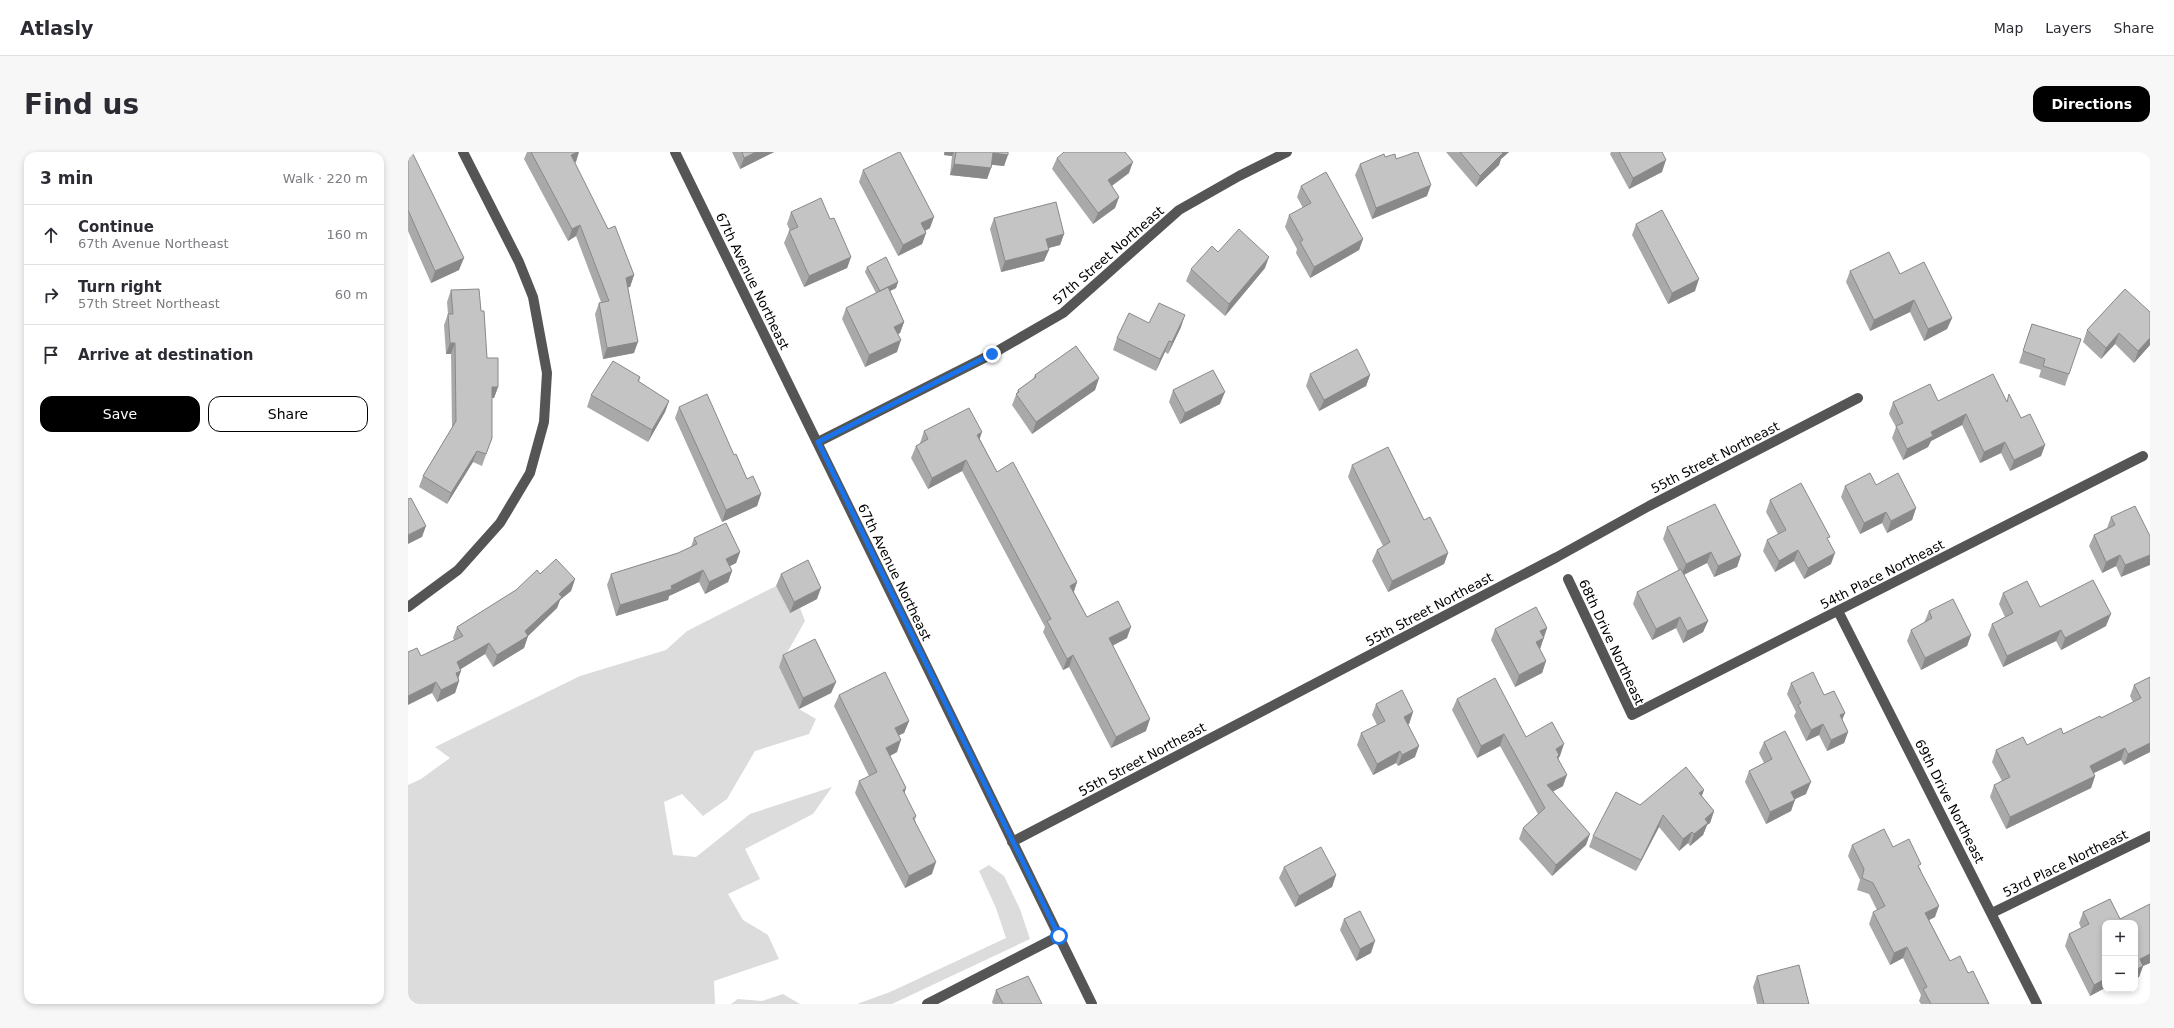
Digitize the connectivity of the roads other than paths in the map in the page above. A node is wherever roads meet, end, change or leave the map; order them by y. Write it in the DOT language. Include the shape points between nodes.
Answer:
graph roads {
  1 [pos="463,152"];
  2 [pos="675,152"];
  3 [pos="1287,152"];
  4 [pos="1858,398"];
  5 [pos="818,442"];
  6 [pos="2143,456"];
  7 [pos="1568,579"];
  8 [pos="408,607"];
  9 [pos="1838,611"];
  10 [pos="1632,716"];
  11 [pos="2150,836"];
  12 [pos="1012,842"];
  13 [pos="1992,913"];
  14 [pos="1059,936"];
  15 [pos="927,1004"];
  16 [pos="1092,1004"];
  17 [pos="2037,1004"];
  1 -- 8 [label="street" via="519,262 533,297 546,372 544,422 530,473 500,523 458,570"];
  2 -- 5 [label="street, 67th Avenue Northeast"];
  3 -- 5 [label="street, 57th Street Northeast" via="1179,210 1063,313 992,354"];
  4 -- 12 [label="street, 55th Street Northeast"];
  5 -- 12 [label="street, 67th Avenue Northeast"];
  6 -- 9 [label="street, 54th Place Northeast"];
  7 -- 10 [label="street, 68th Drive Northeast"];
  9 -- 10 [label="street, 54th Place Northeast"];
  9 -- 13 [label="street, 69th Drive Northeast"];
  11 -- 13 [label="street, 53rd Place Northeast"];
  12 -- 14 [label="street, 67th Avenue Northeast"];
  13 -- 17 [label="street, 69th Drive Northeast"];
  14 -- 15 [label="street"];
  14 -- 16 [label="street, 67th Avenue Northeast"];
}
